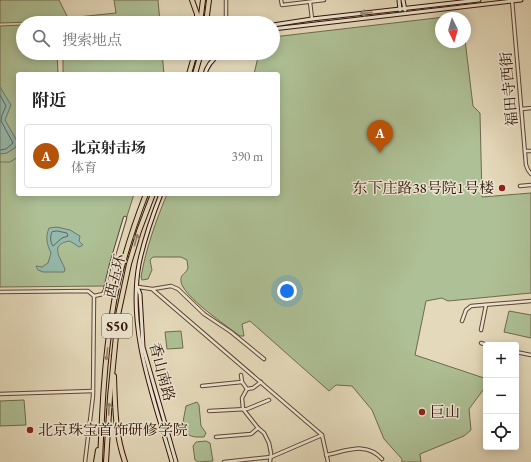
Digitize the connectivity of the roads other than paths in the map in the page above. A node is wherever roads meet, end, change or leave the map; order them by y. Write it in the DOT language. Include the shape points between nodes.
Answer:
graph roads {
  1 [pos="192,0"];
  2 [pos="203,0"];
  3 [pos="211,0"];
  4 [pos="226,0"];
  5 [pos="281,0"];
  6 [pos="324,0"];
  7 [pos="399,0"];
  8 [pos="403,0"];
  9 [pos="479,0"];
  10 [pos="512,0"];
  11 [pos="521,0"];
  12 [pos="302,1"];
  13 [pos="294,2"];
  14 [pos="310,2"];
  15 [pos="400,9"];
  16 [pos="405,11"];
  17 [pos="401,14"];
  18 [pos="197,16"];
  19 [pos="200,16"];
  20 [pos="208,16"];
  21 [pos="226,16"];
  22 [pos="312,18"];
  23 [pos="280,24"];
  24 [pos="280,28"];
  25 [pos="192,60"];
  26 [pos="198,60"];
  27 [pos="213,60"];
  28 [pos="189,72"];
  29 [pos="195,72"];
  30 [pos="205,72"];
  31 [pos="531,108"];
  32 [pos="522,109"];
  33 [pos="525,151"];
  34 [pos="531,151"];
  35 [pos="531,174"];
  36 [pos="531,185"];
  37 [pos="520,186"];
  38 [pos="145,196"];
  39 [pos="152,196"];
  40 [pos="160,196"];
  41 [pos="125,218"];
  42 [pos="138,286"];
  43 [pos="152,289"];
  44 [pos="0,292"];
  45 [pos="94,296"];
  46 [pos="531,301"];
  47 [pos="486,305"];
  48 [pos="462,321"];
  49 [pos="481,330"];
  50 [pos="519,353"];
  51 [pos="531,355"];
  52 [pos="114,357"];
  53 [pos="264,360"];
  54 [pos="240,375"];
  55 [pos="242,382"];
  56 [pos="261,382"];
  57 [pos="202,386"];
  58 [pos="247,389"];
  59 [pos="93,391"];
  60 [pos="0,394"];
  61 [pos="269,400"];
  62 [pos="243,409"];
  63 [pos="209,411"];
  64 [pos="258,428"];
  65 [pos="101,432"];
  66 [pos="322,435"];
  67 [pos="216,437"];
  68 [pos="326,455"];
  69 [pos="271,457"];
  70 [pos="382,458"];
  71 [pos="85,462"];
  72 [pos="96,462"];
  73 [pos="100,462"];
  74 [pos="106,462"];
  75 [pos="126,462"];
  76 [pos="172,462"];
  77 [pos="176,462"];
  78 [pos="224,462"];
  79 [pos="270,462"];
  80 [pos="328,462"];
  1 -- 18 [label="highway"];
  2 -- 19 [label="highway"];
  3 -- 20 [label="highway"];
  4 -- 21 [label="street"];
  5 -- 13 [label="street" via="282,5"];
  6 -- 14 [label="street"];
  7 -- 15 [label="main road"];
  8 -- 16 [label="main road"];
  9 -- 16 [label="main road"];
  10 -- 11 [label="main road"];
  10 -- 16 [label="main road"];
  10 -- 32 [label="street, 福田寺西街"];
  12 -- 13 [label="street"];
  12 -- 14 [label="street"];
  14 -- 22 [label="street"];
  15 -- 16 [label="main road"];
  15 -- 17 [label="main road"];
  15 -- 22 [label="main road, one-way"];
  16 -- 17 [label="main road"];
  17 -- 24 [label="main road"];
  22 -- 23 [label="main road"];
  25 -- 28 [label="highway"];
  26 -- 29 [label="highway"];
  27 -- 30 [label="main road"];
  31 -- 32 [label="street"];
  32 -- 33 [label="street, 福田寺西街"];
  33 -- 34 [label="street"];
  33 -- 35 [label="street, 福田寺西街" via="526,165"];
  36 -- 37 [label="street"];
  38 -- 65 [label="highway, 西五环 / S50, one-way" via="132,229 111,314"];
  52 -- 39 [label="highway, 西五环 / S50, one-way" via="118,315 129,264"];
  40 -- 42 [label="main road, 香山南路" via="143,247"];
  41 -- 45 [label="street" via="105,290 103,294"];
  42 -- 43 [label="street"];
  42 -- 76 [label="main road, 香山南路" via="137,316 142,355"];
  42 -- 77 [label="main road, 香山南路" via="143,347"];
  43 -- 53 [label="street" via="171,286 178,288 204,314"];
  43 -- 56 [label="street"];
  44 -- 45 [label="street" via="88,291"];
  45 -- 59 [label="street"];
  46 -- 47 [label="street"];
  47 -- 48 [label="street" via="468,308"];
  47 -- 49 [label="street"];
  50 -- 51 [label="street"];
  74 -- 52 [label="highway, 西五环 / S50, one-way"];
  52 -- 75 [label="highway" via="115,422"];
  54 -- 55 [label="street"];
  55 -- 57 [label="street"];
  55 -- 58 [label="street"];
  56 -- 58 [label="street"];
  56 -- 66 [label="street"];
  58 -- 62 [label="street" via="242,402"];
  59 -- 60 [label="street"];
  59 -- 71 [label="street"];
  61 -- 62 [label="street"];
  62 -- 63 [label="street"];
  62 -- 64 [label="street"];
  64 -- 67 [label="street" via="251,434"];
  64 -- 69 [label="street" via="264,432 269,443"];
  65 -- 72 [label="highway"];
  65 -- 73 [label="highway, 西五环 / S50"];
  66 -- 68 [label="street"];
  66 -- 69 [label="street"];
  68 -- 70 [label="street" via="364,448 371,449"];
  68 -- 80 [label="street"];
  69 -- 78 [label="street"];
  69 -- 79 [label="street"];
}
